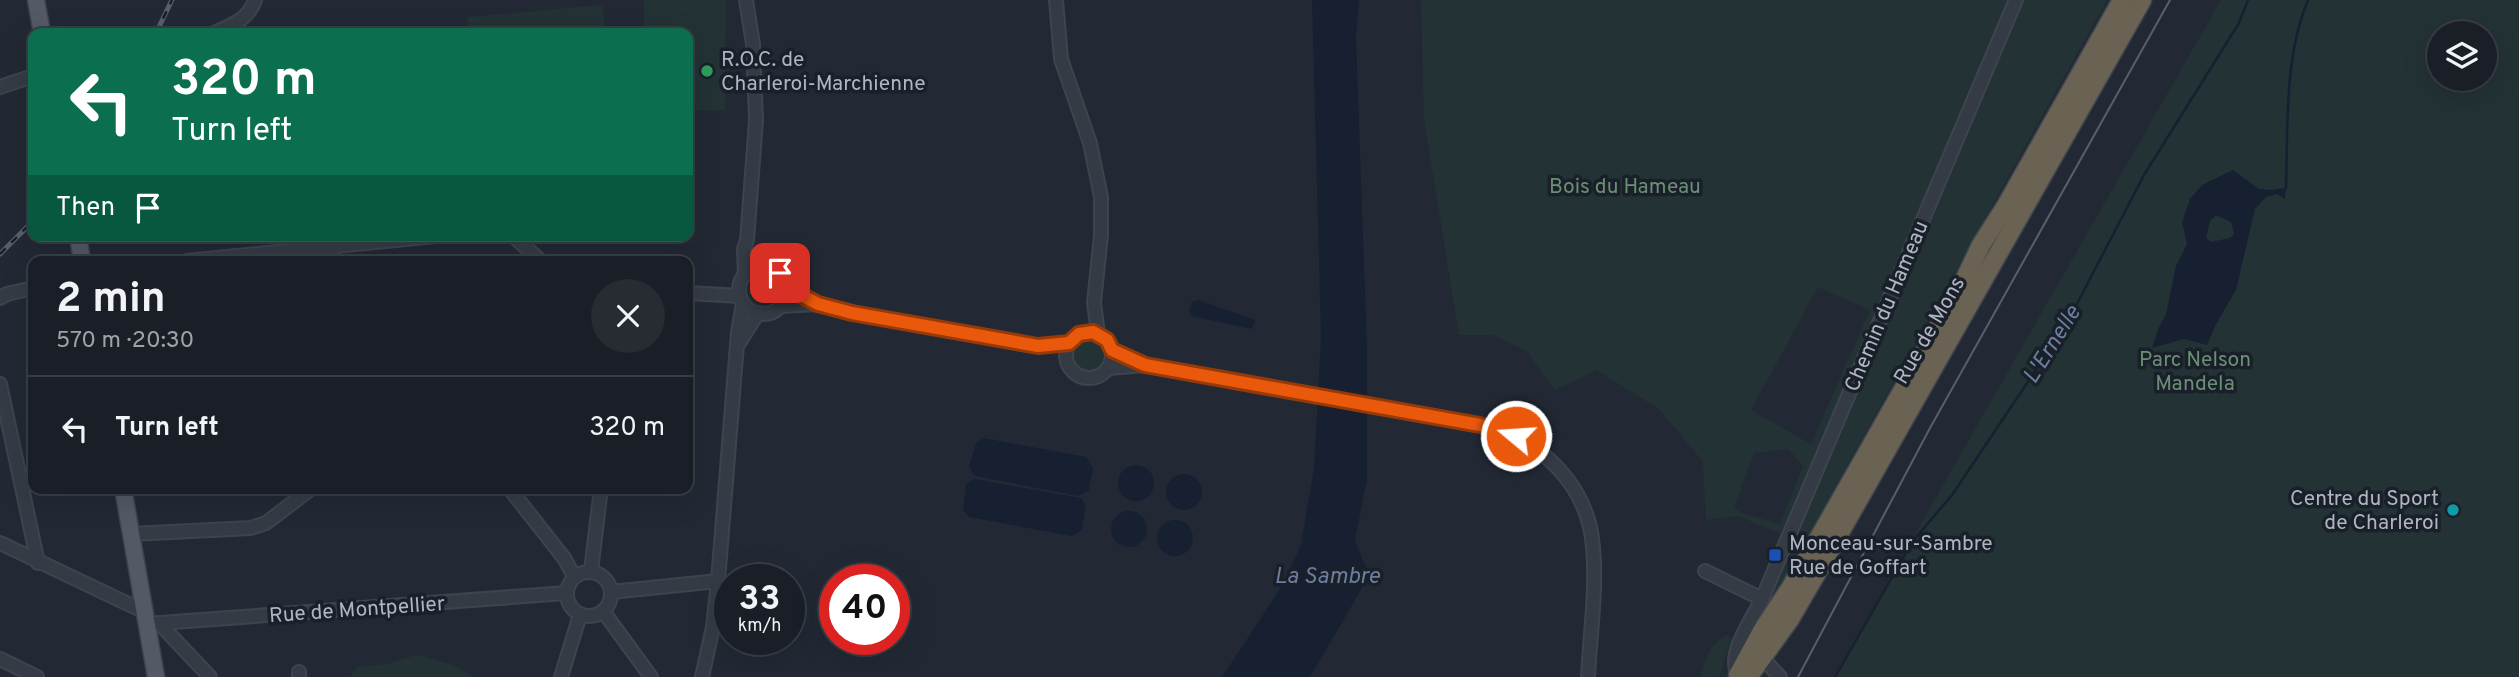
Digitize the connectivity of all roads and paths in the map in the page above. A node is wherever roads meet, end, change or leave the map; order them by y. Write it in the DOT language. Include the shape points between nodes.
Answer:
graph roads {
  1 [pos="36,0"];
  2 [pos="255,0"];
  3 [pos="746,0"];
  4 [pos="1056,0"];
  5 [pos="2016,0"];
  6 [pos="2122,0"];
  7 [pos="2142,0"];
  8 [pos="41,28"];
  9 [pos="229,28"];
  10 [pos="28,78"];
  11 [pos="0,87"];
  12 [pos="747,240"];
  13 [pos="309,242"];
  14 [pos="376,242"];
  15 [pos="520,242"];
  16 [pos="326,247"];
  17 [pos="218,256"];
  18 [pos="332,256"];
  19 [pos="535,256"];
  20 [pos="764,266"];
  21 [pos="744,275"];
  22 [pos="786,287"];
  23 [pos="28,289"];
  24 [pos="693,294"];
  25 [pos="0,298"];
  26 [pos="741,300"];
  27 [pos="1094,303"];
  28 [pos="818,304"];
  29 [pos="781,306"];
  30 [pos="758,313"];
  31 [pos="1098,333"];
  32 [pos="1074,339"];
  33 [pos="738,343"];
  34 [pos="1038,346"];
  35 [pos="1112,350"];
  36 [pos="1066,360"];
  37 [pos="1145,365"];
  38 [pos="1109,368"];
  39 [pos="0,384"];
  40 [pos="124,494"];
  41 [pos="304,494"];
  42 [pos="514,494"];
  43 [pos="600,494"];
  44 [pos="131,534"];
  45 [pos="0,543"];
  46 [pos="38,563"];
  47 [pos="719,564"];
  48 [pos="591,571"];
  49 [pos="1705,572"];
  50 [pos="575,576"];
  51 [pos="714,580"];
  52 [pos="611,592"];
  53 [pos="566,593"];
  54 [pos="1762,599"];
  55 [pos="603,611"];
  56 [pos="580,615"];
  57 [pos="1759,617"];
  58 [pos="714,618"];
  59 [pos="151,620"];
  60 [pos="1758,651"];
  61 [pos="0,659"];
  62 [pos="1740,676"];
  63 [pos="37,677"];
  64 [pos="156,677"];
  65 [pos="210,677"];
  66 [pos="561,677"];
  67 [pos="651,677"];
  68 [pos="702,677"];
  69 [pos="1588,677"];
  70 [pos="1780,677"];
  1 -- 8 [label="main road"];
  2 -- 9 [label="street" via="242,20"];
  3 -- 12 [label="street" via="756,120"];
  4 -- 27 [label="street" via="1062,59 1090,143 1101,197"];
  5 -- 54 [label="street, Chemin du Hameau"];
  6 -- 57 [label="highway, Rue de Mons" via="1791,587"];
  7 -- 60 [label="highway, Rue de Mons" via="1790,619"];
  10 -- 11 [label="street"];
  12 -- 20 [label="street"];
  12 -- 21 [label="street"];
  13 -- 16 [label="street"];
  13 -- 17 [label="street"];
  14 -- 16 [label="street"];
  15 -- 19 [label="street"];
  16 -- 18 [label="street"];
  20 -- 21 [label="street"];
  20 -- 22 [label="street" via="780,273"];
  21 -- 26 [label="street"];
  22 -- 28 [label="street"];
  22 -- 29 [label="street"];
  23 -- 25 [label="street"];
  24 -- 26 [label="street"];
  26 -- 30 [label="street"];
  26 -- 33 [label="street"];
  27 -- 31 [label="street"];
  27 -- 32 [label="street"];
  28 -- 29 [label="street"];
  28 -- 34 [label="street"];
  29 -- 30 [label="street"];
  30 -- 33 [label="street"];
  31 -- 32 [label="street"];
  31 -- 35 [label="street"];
  32 -- 34 [label="street"];
  32 -- 36 [label="street"];
  33 -- 47 [label="street"];
  34 -- 36 [label="street"];
  35 -- 37 [label="street"];
  35 -- 38 [label="street"];
  36 -- 38 [label="street" via="1073,372 1085,378 1099,377"];
  37 -- 38 [label="street"];
  37 -- 69 [label="street" via="1505,431 1544,454 1567,478 1583,505 1593,547"];
  39 -- 46 [label="street"];
  40 -- 44 [label="main road"];
  41 -- 44 [label="street" via="267,523 251,528"];
  42 -- 50 [label="street"];
  43 -- 48 [label="street"];
  44 -- 59 [label="main road"];
  45 -- 46 [label="street"];
  46 -- 59 [label="street"];
  48 -- 50 [label="street"];
  48 -- 52 [label="street" via="606,579"];
  49 -- 54 [label="street"];
  50 -- 53 [label="street"];
  51 -- 52 [label="street"];
  52 -- 55 [label="street"];
  53 -- 56 [label="street" via="571,608"];
  53 -- 59 [label="street, Rue de Montpellier"];
  54 -- 57 [label="street, Chemin du Hameau"];
  55 -- 56 [label="street" via="595,616"];
  55 -- 67 [label="street"];
  56 -- 66 [label="street"];
  57 -- 60 [label="highway, Rue de Mons"];
  57 -- 62 [label="street, Chemin du Hameau" via="1745,629 1734,659"];
  58 -- 68 [label="street"];
  59 -- 64 [label="main road"];
  59 -- 65 [label="street"];
  60 -- 62 [label="highway, Rue de Mons"];
  60 -- 70 [label="street"];
  61 -- 63 [label="street"];
}
